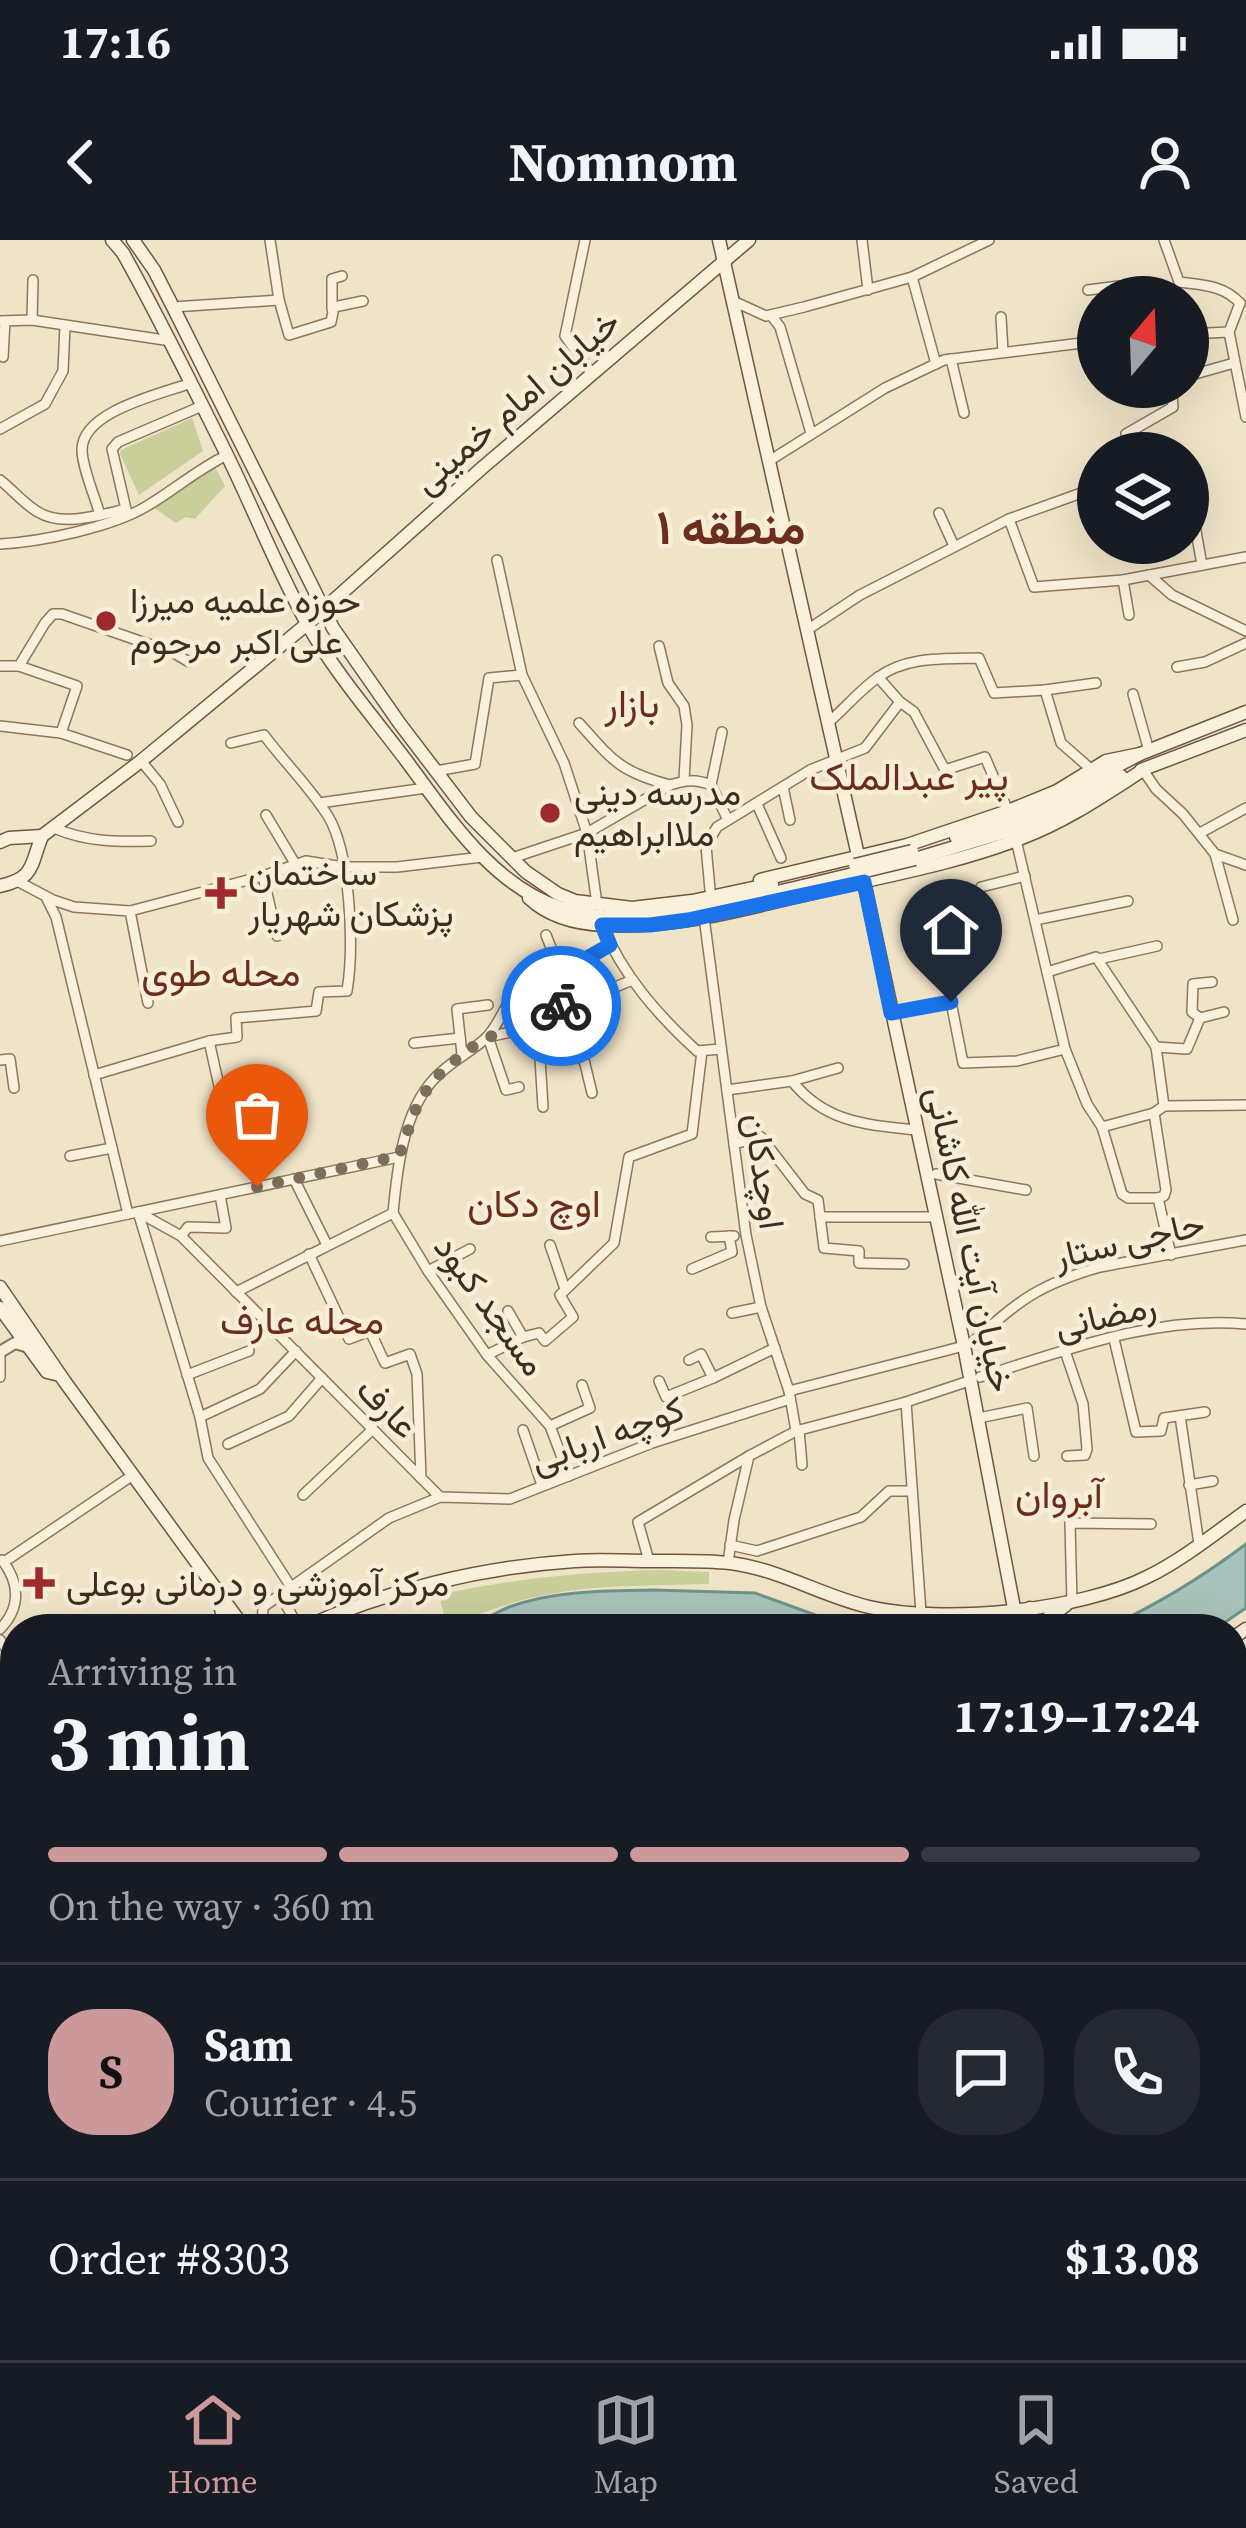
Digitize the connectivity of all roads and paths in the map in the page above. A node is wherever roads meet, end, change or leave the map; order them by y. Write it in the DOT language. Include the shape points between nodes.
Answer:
graph roads {
  1 [pos="112,240"];
  2 [pos="133,240"];
  3 [pos="270,240"];
  4 [pos="586,240"];
  5 [pos="749,240"];
  6 [pos="862,240"];
  7 [pos="989,240"];
  8 [pos="1164,240"];
  9 [pos="719,241"];
  10 [pos="724,263"];
  11 [pos="342,276"];
  12 [pos="1177,276"];
  13 [pos="911,277"];
  14 [pos="33,280"];
  15 [pos="1209,286"];
  16 [pos="869,290"];
  17 [pos="279,300"];
  18 [pos="363,301"];
  19 [pos="733,301"];
  20 [pos="1243,302"];
  21 [pos="173,307"];
  22 [pos="332,309"];
  23 [pos="771,315"];
  24 [pos="1001,317"];
  25 [pos="32,320"];
  26 [pos="2,321"];
  27 [pos="65,326"];
  28 [pos="1209,332"];
  29 [pos="1229,332"];
  30 [pos="172,341"];
  31 [pos="1077,343"];
  32 [pos="1003,352"];
  33 [pos="3,357"];
  34 [pos="951,359"];
  35 [pos="1234,363"];
  36 [pos="937,364"];
  37 [pos="588,368"];
  38 [pos="1209,370"];
  39 [pos="191,383"];
  40 [pos="202,406"];
  41 [pos="1170,408"];
  42 [pos="964,413"];
  43 [pos="1246,417"];
  44 [pos="0,430"];
  45 [pos="1129,432"];
  46 [pos="812,433"];
  47 [pos="227,455"];
  48 [pos="769,461"];
  49 [pos="0,480"];
  50 [pos="1077,495"];
  51 [pos="939,513"];
  52 [pos="100,515"];
  53 [pos="1009,519"];
  54 [pos="0,544"];
  55 [pos="954,546"];
  56 [pos="1246,557"];
  57 [pos="497,560"];
  58 [pos="1202,565"];
  59 [pos="1149,575"];
  60 [pos="1123,580"];
  61 [pos="324,610"];
  62 [pos="1130,615"];
  63 [pos="307,623"];
  64 [pos="807,630"];
  65 [pos="1246,631"];
  66 [pos="1246,643"];
  67 [pos="659,646"];
  68 [pos="190,662"];
  69 [pos="0,666"];
  70 [pos="20,666"];
  71 [pos="1177,667"];
  72 [pos="522,675"];
  73 [pos="878,677"];
  74 [pos="1096,683"];
  75 [pos="77,686"];
  76 [pos="89,690"];
  77 [pos="1045,690"];
  78 [pos="1133,694"];
  79 [pos="900,702"];
  80 [pos="1246,712"];
  81 [pos="578,723"];
  82 [pos="828,724"];
  83 [pos="0,726"];
  84 [pos="1246,730"];
  85 [pos="722,732"];
  86 [pos="61,733"];
  87 [pos="231,743"];
  88 [pos="1144,752"];
  89 [pos="134,758"];
  90 [pos="836,761"];
  91 [pos="436,770"];
  92 [pos="1092,770"];
  93 [pos="1143,770"];
  94 [pos="1114,774"];
  95 [pos="684,780"];
  96 [pos="670,785"];
  97 [pos="711,785"];
  98 [pos="426,788"];
  99 [pos="783,788"];
  100 [pos="319,803"];
  101 [pos="757,804"];
  102 [pos="1246,808"];
  103 [pos="1008,811"];
  104 [pos="266,814"];
  105 [pos="727,818"];
  106 [pos="790,820"];
  107 [pos="178,822"];
  108 [pos="54,828"];
  109 [pos="587,833"];
  110 [pos="1200,833"];
  111 [pos="42,836"];
  112 [pos="1,840"];
  113 [pos="1016,840"];
  114 [pos="151,841"];
  115 [pos="1215,854"];
  116 [pos="864,855"];
  117 [pos="912,856"];
  118 [pos="482,857"];
  119 [pos="512,858"];
  120 [pos="781,858"];
  121 [pos="296,865"];
  122 [pos="1246,865"];
  123 [pos="821,866"];
  124 [pos="343,867"];
  125 [pos="526,872"];
  126 [pos="263,876"];
  127 [pos="1024,876"];
  128 [pos="870,880"];
  129 [pos="19,882"];
  130 [pos="0,886"];
  131 [pos="981,886"];
  132 [pos="521,888"];
  133 [pos="710,890"];
  134 [pos="825,890"];
  135 [pos="43,895"];
  136 [pos="596,897"];
  137 [pos="553,898"];
  138 [pos="1128,901"];
  139 [pos="130,911"];
  140 [pos="707,916"];
  141 [pos="1035,920"];
  142 [pos="1233,920"];
  143 [pos="602,925"];
  144 [pos="546,935"];
  145 [pos="277,936"];
  146 [pos="610,945"];
  147 [pos="1157,946"];
  148 [pos="368,953"];
  149 [pos="352,959"];
  150 [pos="1099,959"];
  151 [pos="1047,972"];
  152 [pos="561,973"];
  153 [pos="632,980"];
  154 [pos="1212,982"];
  155 [pos="515,989"];
  156 [pos="940,991"];
  157 [pos="148,1003"];
  158 [pos="944,1003"];
  159 [pos="488,1005"];
  160 [pos="564,1009"];
  161 [pos="897,1012"];
  162 [pos="1223,1012"];
  163 [pos="1201,1018"];
  164 [pos="538,1026"];
  165 [pos="488,1037"];
  166 [pos="460,1038"];
  167 [pos="209,1042"];
  168 [pos="414,1043"];
  169 [pos="1156,1047"];
  170 [pos="721,1049"];
  171 [pos="1065,1049"];
  172 [pos="702,1051"];
  173 [pos="462,1054"];
  174 [pos="0,1060"];
  175 [pos="838,1068"];
  176 [pos="94,1075"];
  177 [pos="792,1081"];
  178 [pos="14,1088"];
  179 [pos="519,1088"];
  180 [pos="727,1090"];
  181 [pos="592,1093"];
  182 [pos="1246,1105"];
  183 [pos="543,1107"];
  184 [pos="1159,1109"];
  185 [pos="1102,1127"];
  186 [pos="259,1129"];
  187 [pos="917,1130"];
  188 [pos="734,1144"];
  189 [pos="112,1148"];
  190 [pos="70,1156"];
  191 [pos="399,1156"];
  192 [pos="936,1174"];
  193 [pos="294,1179"];
  194 [pos="1026,1190"];
  195 [pos="220,1195"];
  196 [pos="1159,1198"];
  197 [pos="133,1213"];
  198 [pos="393,1213"];
  199 [pos="820,1216"];
  200 [pos="936,1217"];
  201 [pos="746,1235"];
  202 [pos="181,1236"];
  203 [pos="729,1236"];
  204 [pos="711,1237"];
  205 [pos="1246,1240"];
  206 [pos="0,1241"];
  207 [pos="550,1244"];
  208 [pos="327,1245"];
  209 [pos="470,1249"];
  210 [pos="309,1254"];
  211 [pos="1171,1255"];
  212 [pos="904,1264"];
  213 [pos="692,1269"];
  214 [pos="428,1270"];
  215 [pos="0,1287"];
  216 [pos="565,1289"];
  217 [pos="236,1292"];
  218 [pos="761,1307"];
  219 [pos="0,1308"];
  220 [pos="508,1311"];
  221 [pos="732,1313"];
  222 [pos="1246,1324"];
  223 [pos="21,1327"];
  224 [pos="523,1337"];
  225 [pos="1114,1339"];
  226 [pos="968,1345"];
  227 [pos="29,1347"];
  228 [pos="775,1348"];
  229 [pos="0,1351"];
  230 [pos="249,1351"];
  231 [pos="1065,1351"];
  232 [pos="296,1352"];
  233 [pos="487,1355"];
  234 [pos="689,1360"];
  235 [pos="60,1375"];
  236 [pos="187,1375"];
  237 [pos="0,1377"];
  238 [pos="322,1378"];
  239 [pos="713,1378"];
  240 [pos="975,1379"];
  241 [pos="659,1381"];
  242 [pos="581,1385"];
  243 [pos="790,1395"];
  244 [pos="906,1402"];
  245 [pos="1205,1412"];
  246 [pos="1180,1416"];
  247 [pos="200,1417"];
  248 [pos="984,1417"];
  249 [pos="550,1426"];
  250 [pos="373,1429"];
  251 [pos="524,1430"];
  252 [pos="797,1431"];
  253 [pos="228,1444"];
  254 [pos="749,1456"];
  255 [pos="1034,1456"];
  256 [pos="1067,1456"];
  257 [pos="802,1465"];
  258 [pos="133,1475"];
  259 [pos="568,1476"];
  260 [pos="421,1478"];
  261 [pos="1214,1480"];
  262 [pos="542,1485"];
  263 [pos="1189,1485"];
  264 [pos="912,1491"];
  265 [pos="303,1495"];
  266 [pos="440,1497"];
  267 [pos="1246,1511"];
  268 [pos="1151,1524"];
  269 [pos="730,1544"];
  270 [pos="1199,1544"];
  271 [pos="2,1560"];
  272 [pos="649,1561"];
  273 [pos="728,1563"];
  274 [pos="291,1587"];
  275 [pos="217,1590"];
  276 [pos="280,1595"];
  277 [pos="1070,1603"];
  278 [pos="1030,1608"];
  279 [pos="1014,1610"];
  280 [pos="982,1612"];
  281 [pos="920,1613"];
  282 [pos="11,1614"];
  283 [pos="222,1614"];
  284 [pos="234,1614"];
  285 [pos="263,1614"];
  286 [pos="291,1614"];
  287 [pos="340,1614"];
  288 [pos="987,1614"];
  289 [pos="1014,1614"];
  290 [pos="1033,1614"];
  291 [pos="1054,1614"];
  1 -- 30 [label="main road"];
  2 -- 21 [label="main road"];
  3 -- 17 [label="street"];
  4 -- 37 [label="street" via="565,336"];
  5 -- 10 [label="main road, خیابان امام خمینی"];
  6 -- 16 [label="street"];
  7 -- 13 [label="street"];
  8 -- 12 [label="street"];
  9 -- 10 [label="main road"];
  10 -- 19 [label="main road"];
  10 -- 37 [label="main road, خیابان امام خمینی"];
  11 -- 22 [label="street" via="332,279"];
  13 -- 16 [label="street"];
  13 -- 36 [label="street"];
  14 -- 25 [label="street"];
  15 -- 20 [label="street"];
  16 -- 23 [label="street"];
  17 -- 21 [label="street"];
  17 -- 22 [label="street" via="289,335 331,322"];
  18 -- 22 [label="street"];
  19 -- 23 [label="street"];
  19 -- 48 [label="main road"];
  20 -- 29 [label="street"];
  21 -- 61 [label="main road"];
  23 -- 46 [label="street"];
  24 -- 32 [label="street"];
  25 -- 26 [label="street"];
  25 -- 27 [label="street"];
  26 -- 33 [label="street"];
  27 -- 30 [label="street"];
  27 -- 44 [label="street" via="63,371 45,404"];
  28 -- 29 [label="street"];
  29 -- 35 [label="street"];
  30 -- 39 [label="main road"];
  31 -- 32 [label="street"];
  32 -- 34 [label="street"];
  34 -- 36 [label="street"];
  34 -- 42 [label="street"];
  35 -- 38 [label="street"];
  35 -- 43 [label="street"];
  36 -- 46 [label="street"];
  37 -- 61 [label="main road, خیابان امام خمینی"];
  39 -- 40 [label="main road"];
  39 -- 52 [label="street" via="92,425 82,450"];
  40 -- 47 [label="main road"];
  40 -- 52 [label="street" via="118,442 112,449 125,509"];
  41 -- 45 [label="street"];
  46 -- 48 [label="street"];
  47 -- 54 [label="street" via="142,509"];
  47 -- 63 [label="main road"];
  48 -- 64 [label="main road"];
  49 -- 52 [label="street" via="52,518"];
  50 -- 53 [label="street"];
  51 -- 55 [label="street"];
  53 -- 55 [label="street"];
  53 -- 60 [label="street" via="1034,587"];
  55 -- 64 [label="street"];
  56 -- 58 [label="street"];
  57 -- 72 [label="street"];
  58 -- 59 [label="street"];
  59 -- 60 [label="street"];
  59 -- 65 [label="street"];
  60 -- 62 [label="street"];
  61 -- 63 [label="main road, خیابان امام خمینی"];
  61 -- 91 [label="main road"];
  63 -- 89 [label="main road"];
  63 -- 98 [label="main road"];
  64 -- 82 [label="main road"];
  66 -- 71 [label="street"];
  67 -- 95 [label="street" via="684,706"];
  68 -- 70 [label="street" via="53,614"];
  69 -- 70 [label="street"];
  70 -- 75 [label="street"];
  72 -- 91 [label="street" via="489,679 475,764"];
  72 -- 109 [label="street" via="565,763"];
  73 -- 77 [label="street" via="923,660 979,658 994,693"];
  73 -- 79 [label="street"];
  73 -- 82 [label="street"];
  74 -- 77 [label="street"];
  75 -- 76 [label="street"];
  75 -- 86 [label="street"];
  77 -- 92 [label="street" via="1060,743"];
  78 -- 88 [label="street"];
  79 -- 90 [label="street" via="865,748"];
  79 -- 103 [label="street" via="914,712 945,770 985,757"];
  80 -- 88 [label="main road"];
  81 -- 96 [label="street" via="615,763"];
  82 -- 90 [label="main road"];
  83 -- 86 [label="street"];
  84 -- 93 [label="main road"];
  85 -- 97 [label="street"];
  86 -- 89 [label="street"];
  87 -- 100 [label="street" via="264,735"];
  88 -- 92 [label="main road"];
  88 -- 94 [label="main road"];
  89 -- 107 [label="street" via="160,784"];
  89 -- 108 [label="main road"];
  90 -- 99 [label="street"];
  90 -- 116 [label="main road"];
  91 -- 119 [label="main road"];
  92 -- 103 [label="main road"];
  93 -- 94 [label="main road"];
  93 -- 110 [label="street"];
  93 -- 113 [label="main road"];
  94 -- 117 [label="main road" via="1025,826"];
  95 -- 96 [label="street"];
  95 -- 97 [label="street"];
  96 -- 109 [label="street"];
  97 -- 105 [label="street"];
  98 -- 100 [label="street"];
  98 -- 118 [label="main road"];
  99 -- 101 [label="street"];
  99 -- 106 [label="street"];
  100 -- 124 [label="street"];
  101 -- 105 [label="street"];
  101 -- 120 [label="street"];
  102 -- 110 [label="street"];
  103 -- 117 [label="main road"];
  104 -- 121 [label="street"];
  105 -- 133 [label="street" via="706,846"];
  108 -- 111 [label="main road"];
  108 -- 114 [label="street" via="104,842"];
  109 -- 119 [label="street"];
  109 -- 136 [label="street"];
  110 -- 115 [label="street"];
  111 -- 112 [label="main road"];
  111 -- 129 [label="main road"];
  113 -- 117 [label="main road"];
  113 -- 127 [label="street"];
  115 -- 122 [label="street"];
  115 -- 142 [label="street"];
  116 -- 117 [label="main road"];
  116 -- 123 [label="main road"];
  116 -- 128 [label="main road, خیابان آیت الله کاشانی"];
  117 -- 128 [label="main road"];
  117 -- 137 [label="main road, bridge" via="662,915 586,914"];
  118 -- 124 [label="street"];
  118 -- 132 [label="main road"];
  119 -- 125 [label="main road"];
  121 -- 124 [label="street"];
  121 -- 126 [label="street"];
  123 -- 133 [label="main road"];
  123 -- 134 [label="main road" via="832,875"];
  124 -- 149 [label="street"];
  125 -- 136 [label="main road"];
  125 -- 137 [label="main road"];
  126 -- 139 [label="street"];
  126 -- 145 [label="street"];
  127 -- 131 [label="street"];
  127 -- 141 [label="street"];
  128 -- 134 [label="main road"];
  128 -- 161 [label="main road, خیابان آیت الله کاشانی"];
  129 -- 130 [label="main road"];
  129 -- 135 [label="street"];
  132 -- 137 [label="main road"];
  132 -- 143 [label="main road" via="542,910"];
  133 -- 136 [label="main road"];
  134 -- 140 [label="main road"];
  135 -- 139 [label="street" via="74,907"];
  135 -- 176 [label="street" via="56,917"];
  138 -- 141 [label="street"];
  139 -- 157 [label="street"];
  140 -- 143 [label="main road"];
  140 -- 170 [label="street, اوچدکان"];
  141 -- 151 [label="street"];
  143 -- 146 [label="street"];
  144 -- 152 [label="street"];
  146 -- 152 [label="street"];
  146 -- 153 [label="street"];
  147 -- 150 [label="street"];
  148 -- 149 [label="street"];
  149 -- 167 [label="street" via="347,991 319,992 316,1011 236,1018 237,1037"];
  150 -- 151 [label="street"];
  150 -- 169 [label="street"];
  151 -- 171 [label="street"];
  152 -- 160 [label="street"];
  153 -- 160 [label="street"];
  153 -- 172 [label="street"];
  154 -- 163 [label="street" via="1193,984 1192,1012"];
  155 -- 165 [label="street"];
  156 -- 158 [label="street"];
  158 -- 161 [label="street"];
  158 -- 171 [label="street" via="951,1002 963,1063"];
  159 -- 166 [label="street" via="457,1009"];
  160 -- 164 [label="street"];
  160 -- 181 [label="street" via="573,1057 584,1060"];
  161 -- 187 [label="main road, خیابان آیت الله کاشانی"];
  162 -- 163 [label="street"];
  163 -- 169 [label="street" via="1187,1048"];
  164 -- 165 [label="street"];
  164 -- 183 [label="street"];
  165 -- 173 [label="street"];
  165 -- 179 [label="street" via="506,1090"];
  166 -- 168 [label="street"];
  166 -- 173 [label="street"];
  167 -- 176 [label="street"];
  167 -- 186 [label="street" via="230,1135"];
  169 -- 184 [label="street"];
  170 -- 172 [label="street"];
  170 -- 180 [label="street, اوچدکان"];
  171 -- 185 [label="street"];
  172 -- 216 [label="street" via="692,1134 628,1156 614,1243"];
  173 -- 191 [label="street" via="431,1082"];
  174 -- 178 [label="street" via="10,1059"];
  175 -- 177 [label="street"];
  176 -- 189 [label="street"];
  177 -- 180 [label="street"];
  177 -- 187 [label="street" via="838,1118"];
  180 -- 188 [label="street, اوچدکان"];
  182 -- 184 [label="street"];
  184 -- 185 [label="street"];
  184 -- 196 [label="street" via="1166,1190"];
  185 -- 196 [label="street" via="1122,1194"];
  187 -- 200 [label="main road, خیابان آیت الله کاشانی"];
  188 -- 199 [label="street" via="761,1137 818,1200"];
  188 -- 201 [label="street, اوچدکان"];
  189 -- 190 [label="street"];
  189 -- 197 [label="street"];
  191 -- 193 [label="street"];
  191 -- 198 [label="street"];
  192 -- 194 [label="street"];
  193 -- 195 [label="street"];
  193 -- 208 [label="street"];
  195 -- 197 [label="street"];
  195 -- 202 [label="street" via="226,1228 188,1227"];
  196 -- 211 [label="street"];
  197 -- 202 [label="street, عارف"];
  197 -- 206 [label="street"];
  197 -- 236 [label="street"];
  198 -- 208 [label="street"];
  198 -- 214 [label="street, مسجد کبود"];
  199 -- 200 [label="street"];
  199 -- 212 [label="street" via="824,1248 859,1251 859,1263"];
  200 -- 226 [label="main road, خیابان آیت الله کاشانی"];
  201 -- 203 [label="street"];
  201 -- 218 [label="street, اوچدکان"];
  202 -- 217 [label="street, عارف"];
  203 -- 204 [label="street"];
  203 -- 213 [label="street" via="732,1252"];
  205 -- 211 [label="street, حاجی ستار"];
  207 -- 216 [label="street"];
  208 -- 210 [label="street"];
  209 -- 214 [label="street"];
  210 -- 217 [label="street"];
  210 -- 260 [label="street" via="349,1339 370,1331 385,1364 410,1354"];
  211 -- 226 [label="street, حاجی ستار" via="1042,1288"];
  214 -- 233 [label="street, مسجد کبود"];
  215 -- 223 [label="main road"];
  216 -- 224 [label="street" via="560,1295 573,1317 545,1341"];
  217 -- 232 [label="street, عارف"];
  218 -- 221 [label="street"];
  218 -- 228 [label="street, اوچدکان"];
  219 -- 223 [label="main road"];
  220 -- 224 [label="street"];
  222 -- 225 [label="street, رمضانی" via="1189,1324"];
  223 -- 227 [label="main road"];
  223 -- 229 [label="street"];
  223 -- 235 [label="main road"];
  224 -- 233 [label="street"];
  225 -- 231 [label="street, رمضانی"];
  225 -- 246 [label="street" via="1136,1432 1159,1432 1162,1419"];
  226 -- 240 [label="main road, خیابان آیت الله کاشانی"];
  226 -- 243 [label="street, حاجی ستار"];
  227 -- 229 [label="street"];
  227 -- 235 [label="main road" via="47,1372"];
  228 -- 239 [label="street"];
  228 -- 243 [label="street, اوچدکان"];
  229 -- 237 [label="street"];
  230 -- 236 [label="street"];
  231 -- 240 [label="street, رمضانی"];
  231 -- 256 [label="street" via="1083,1404 1087,1450"];
  232 -- 238 [label="street, عارف"];
  232 -- 247 [label="street" via="260,1389"];
  233 -- 249 [label="street, مسجد کبود"];
  234 -- 239 [label="street" via="701,1354"];
  235 -- 258 [label="main road"];
  236 -- 247 [label="street"];
  238 -- 250 [label="street, عارف"];
  238 -- 253 [label="street" via="290,1416"];
  239 -- 241 [label="street" via="666,1397"];
  240 -- 244 [label="street, رمضانی"];
  240 -- 248 [label="main road, خیابان آیت الله کاشانی"];
  242 -- 249 [label="street" via="590,1408"];
  243 -- 252 [label="street, اوچدکان"];
  243 -- 259 [label="street, کوچه اربابی"];
  244 -- 252 [label="street, رمضانی"];
  244 -- 264 [label="street"];
  245 -- 246 [label="street"];
  246 -- 263 [label="street"];
  247 -- 274 [label="street" via="208,1458"];
  248 -- 255 [label="street" via="1027,1408"];
  248 -- 279 [label="main road, خیابان آیت الله کاشانی"];
  249 -- 259 [label="street"];
  250 -- 260 [label="street, عارف"];
  250 -- 265 [label="street"];
  251 -- 262 [label="street"];
  252 -- 254 [label="street, رمضانی"];
  252 -- 257 [label="street, اوچدکان"];
  254 -- 269 [label="street"];
  254 -- 272 [label="street, رمضانی" via="638,1522"];
  258 -- 271 [label="street"];
  258 -- 275 [label="main road"];
  259 -- 262 [label="street, کوچه اربابی"];
  260 -- 266 [label="street, عارف"];
  261 -- 263 [label="street"];
  262 -- 266 [label="street, کوچه اربابی" via="510,1499"];
  263 -- 270 [label="street"];
  264 -- 269 [label="street" via="889,1491 861,1517 757,1551"];
  264 -- 281 [label="street"];
  266 -- 274 [label="street" via="389,1518"];
  267 -- 270 [label="main road"];
  268 -- 277 [label="street" via="1070,1523"];
  269 -- 273 [label="street"];
  270 -- 277 [label="main road" via="1146,1578"];
  271 -- 282 [label="street" via="17,1592"];
  272 -- 273 [label="main road"];
  272 -- 287 [label="main road" via="466,1575"];
  273 -- 281 [label="main road" via="859,1605"];
  274 -- 276 [label="street"];
  275 -- 283 [label="main road"];
  275 -- 284 [label="main road"];
  276 -- 285 [label="street"];
  276 -- 286 [label="street"];
  277 -- 278 [label="main road"];
  277 -- 291 [label="main road"];
  278 -- 279 [label="main road"];
  278 -- 290 [label="main road"];
  279 -- 280 [label="main road"];
  279 -- 289 [label="main road, خیابان آیت الله کاشانی"];
  280 -- 281 [label="main road"];
  280 -- 288 [label="main road"];
}
